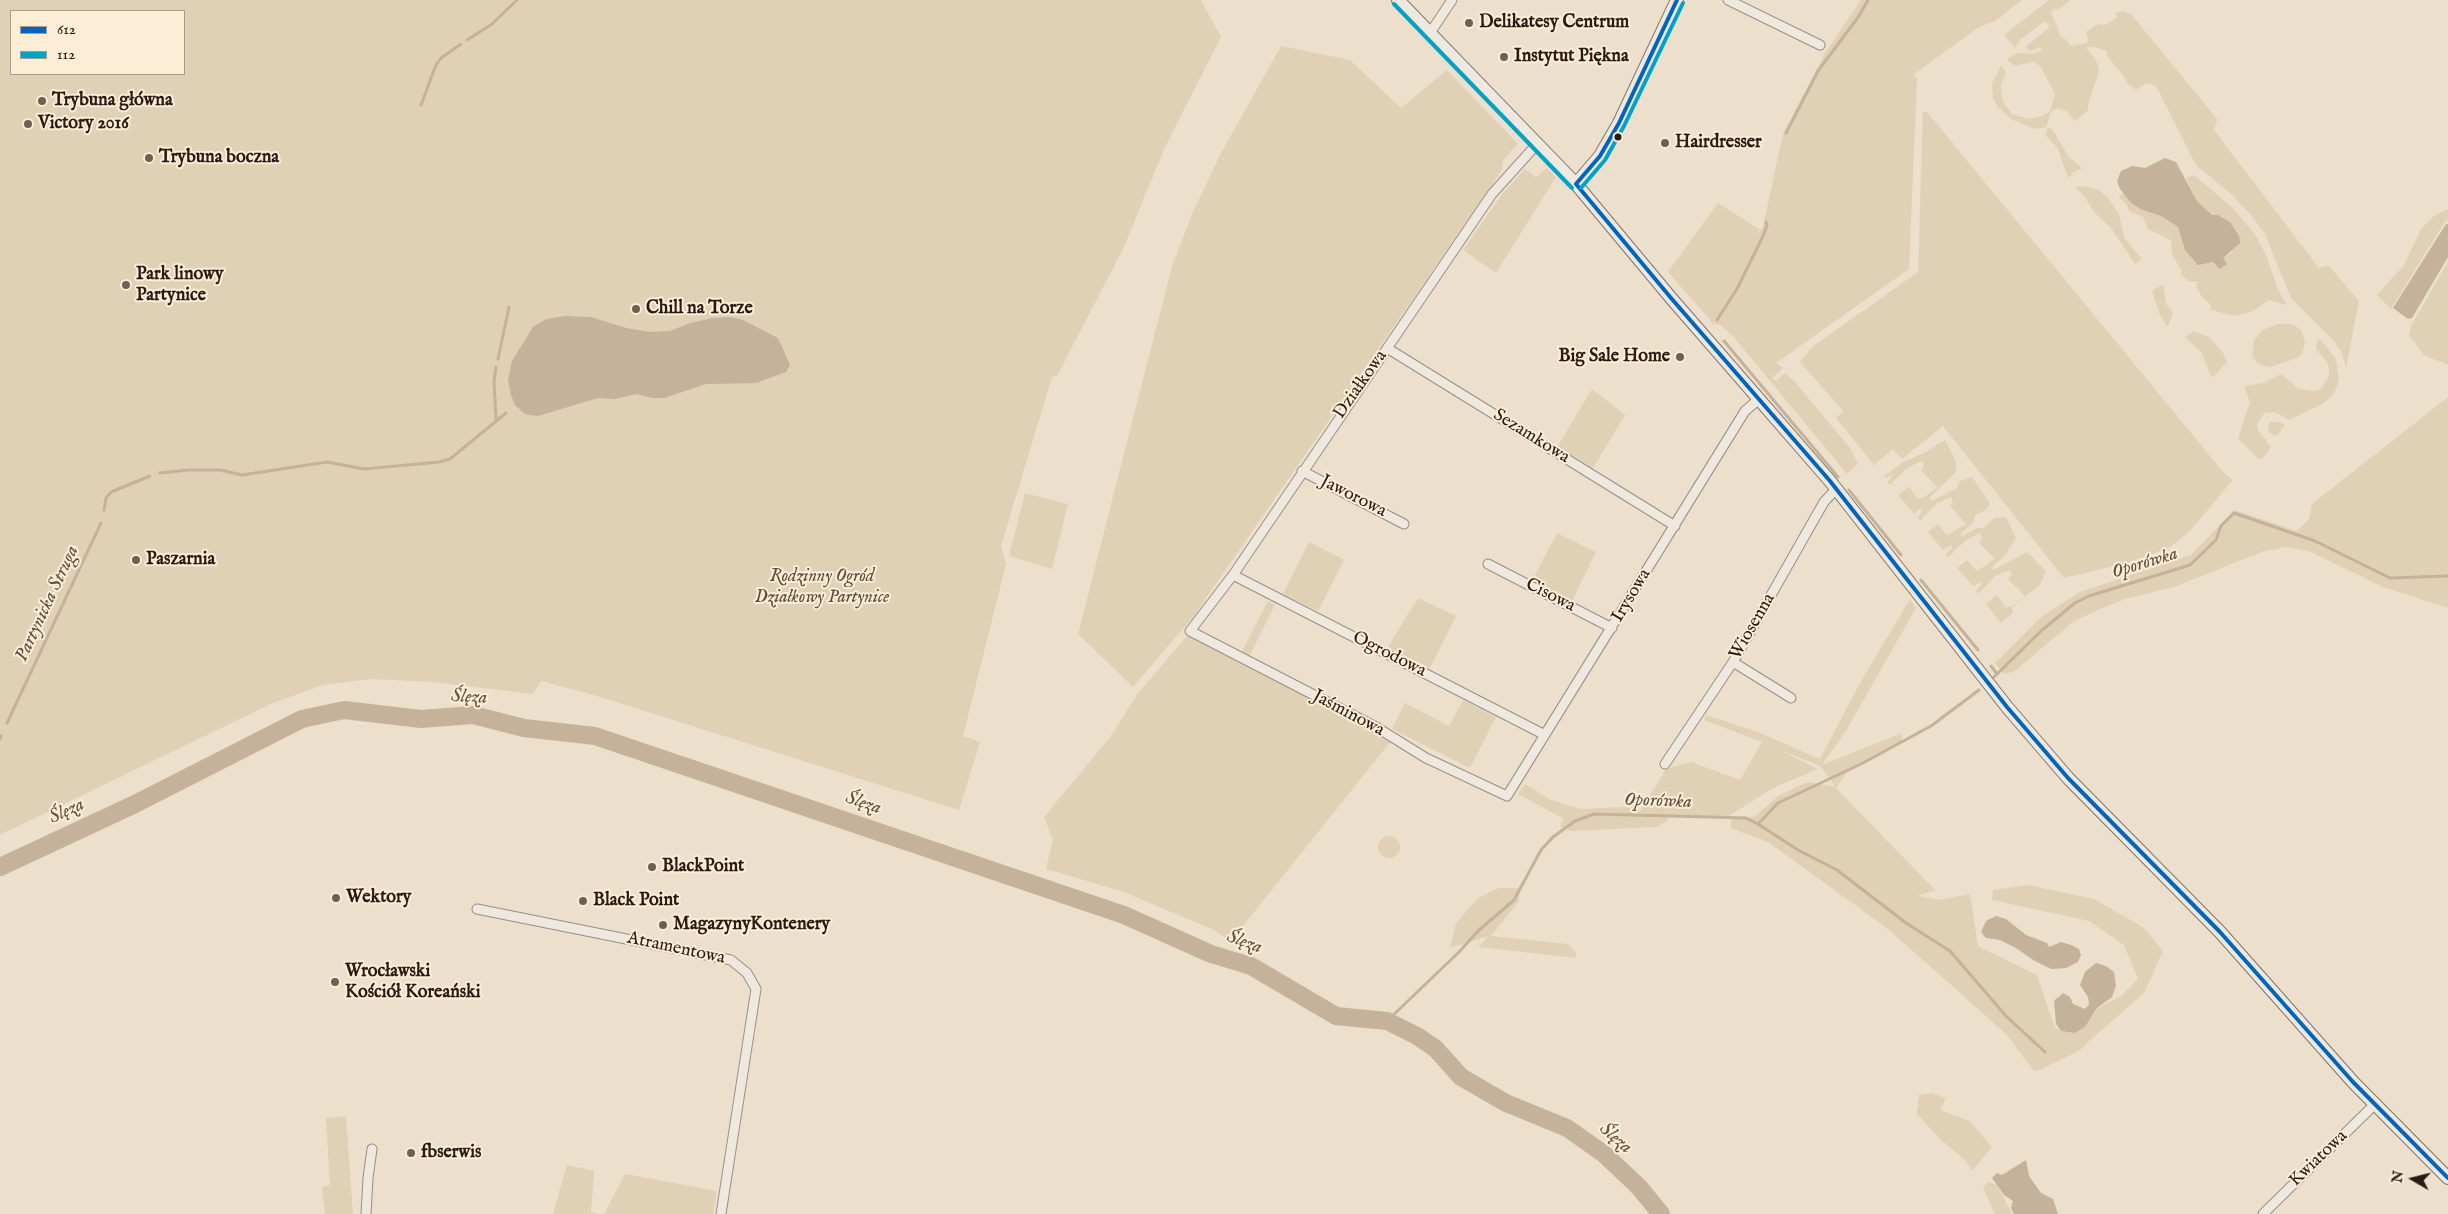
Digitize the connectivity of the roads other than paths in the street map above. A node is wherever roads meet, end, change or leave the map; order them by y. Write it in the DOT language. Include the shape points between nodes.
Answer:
graph roads {
  1 [pos="1398,0"];
  2 [pos="1452,0"];
  3 [pos="1676,0"];
  4 [pos="1728,0"];
  5 [pos="1430,33"];
  6 [pos="1820,45"];
  7 [pos="1537,144"];
  8 [pos="1576,184"];
  9 [pos="1387,348"];
  10 [pos="1759,399"];
  11 [pos="1302,471"];
  12 [pos="1836,489"];
  13 [pos="1404,524"];
  14 [pos="1675,526"];
  15 [pos="1488,564"];
  16 [pos="1233,575"];
  17 [pos="1612,628"];
  18 [pos="1190,631"];
  19 [pos="1733,662"];
  20 [pos="1791,698"];
  21 [pos="1545,736"];
  22 [pos="1666,764"];
  23 [pos="1507,796"];
  24 [pos="477,910"];
  25 [pos="2375,1104"];
  26 [pos="372,1149"];
  27 [pos="2448,1178"];
  28 [pos="366,1214"];
  29 [pos="721,1214"];
  30 [pos="2263,1214"];
  1 -- 5 [label="street"];
  2 -- 5 [label="street"];
  3 -- 8 [label="street" via="1619,123 1600,156"];
  4 -- 6 [label="street"];
  5 -- 7 [label="street"];
  7 -- 8 [label="street"];
  7 -- 9 [label="street, Działkowa" via="1492,194"];
  8 -- 10 [label="street"];
  9 -- 11 [label="street, Działkowa"];
  9 -- 14 [label="street, Sezamkowa"];
  10 -- 12 [label="street"];
  10 -- 14 [label="street, Irysowa" via="1745,411"];
  11 -- 13 [label="street, Jaworowa"];
  11 -- 16 [label="street, Działkowa"];
  12 -- 19 [label="street, Wiosenna" via="1824,502"];
  12 -- 25 [label="street" via="2007,707 2068,778 2220,932"];
  14 -- 17 [label="street, Irysowa"];
  15 -- 17 [label="street, Cisowa"];
  16 -- 18 [label="street, Działkowa"];
  16 -- 21 [label="street, Ogrodowa"];
  17 -- 21 [label="street, Irysowa"];
  18 -- 23 [label="street, Jaśminowa" via="1376,728 1426,758"];
  19 -- 20 [label="street"];
  19 -- 22 [label="street, Wiosenna"];
  21 -- 23 [label="street, Irysowa"];
  24 -- 29 [label="street, Atramentowa" via="731,960 747,973 756,989"];
  25 -- 27 [label="street"];
  25 -- 30 [label="street, Kwiatowa"];
  26 -- 28 [label="street"];
}
